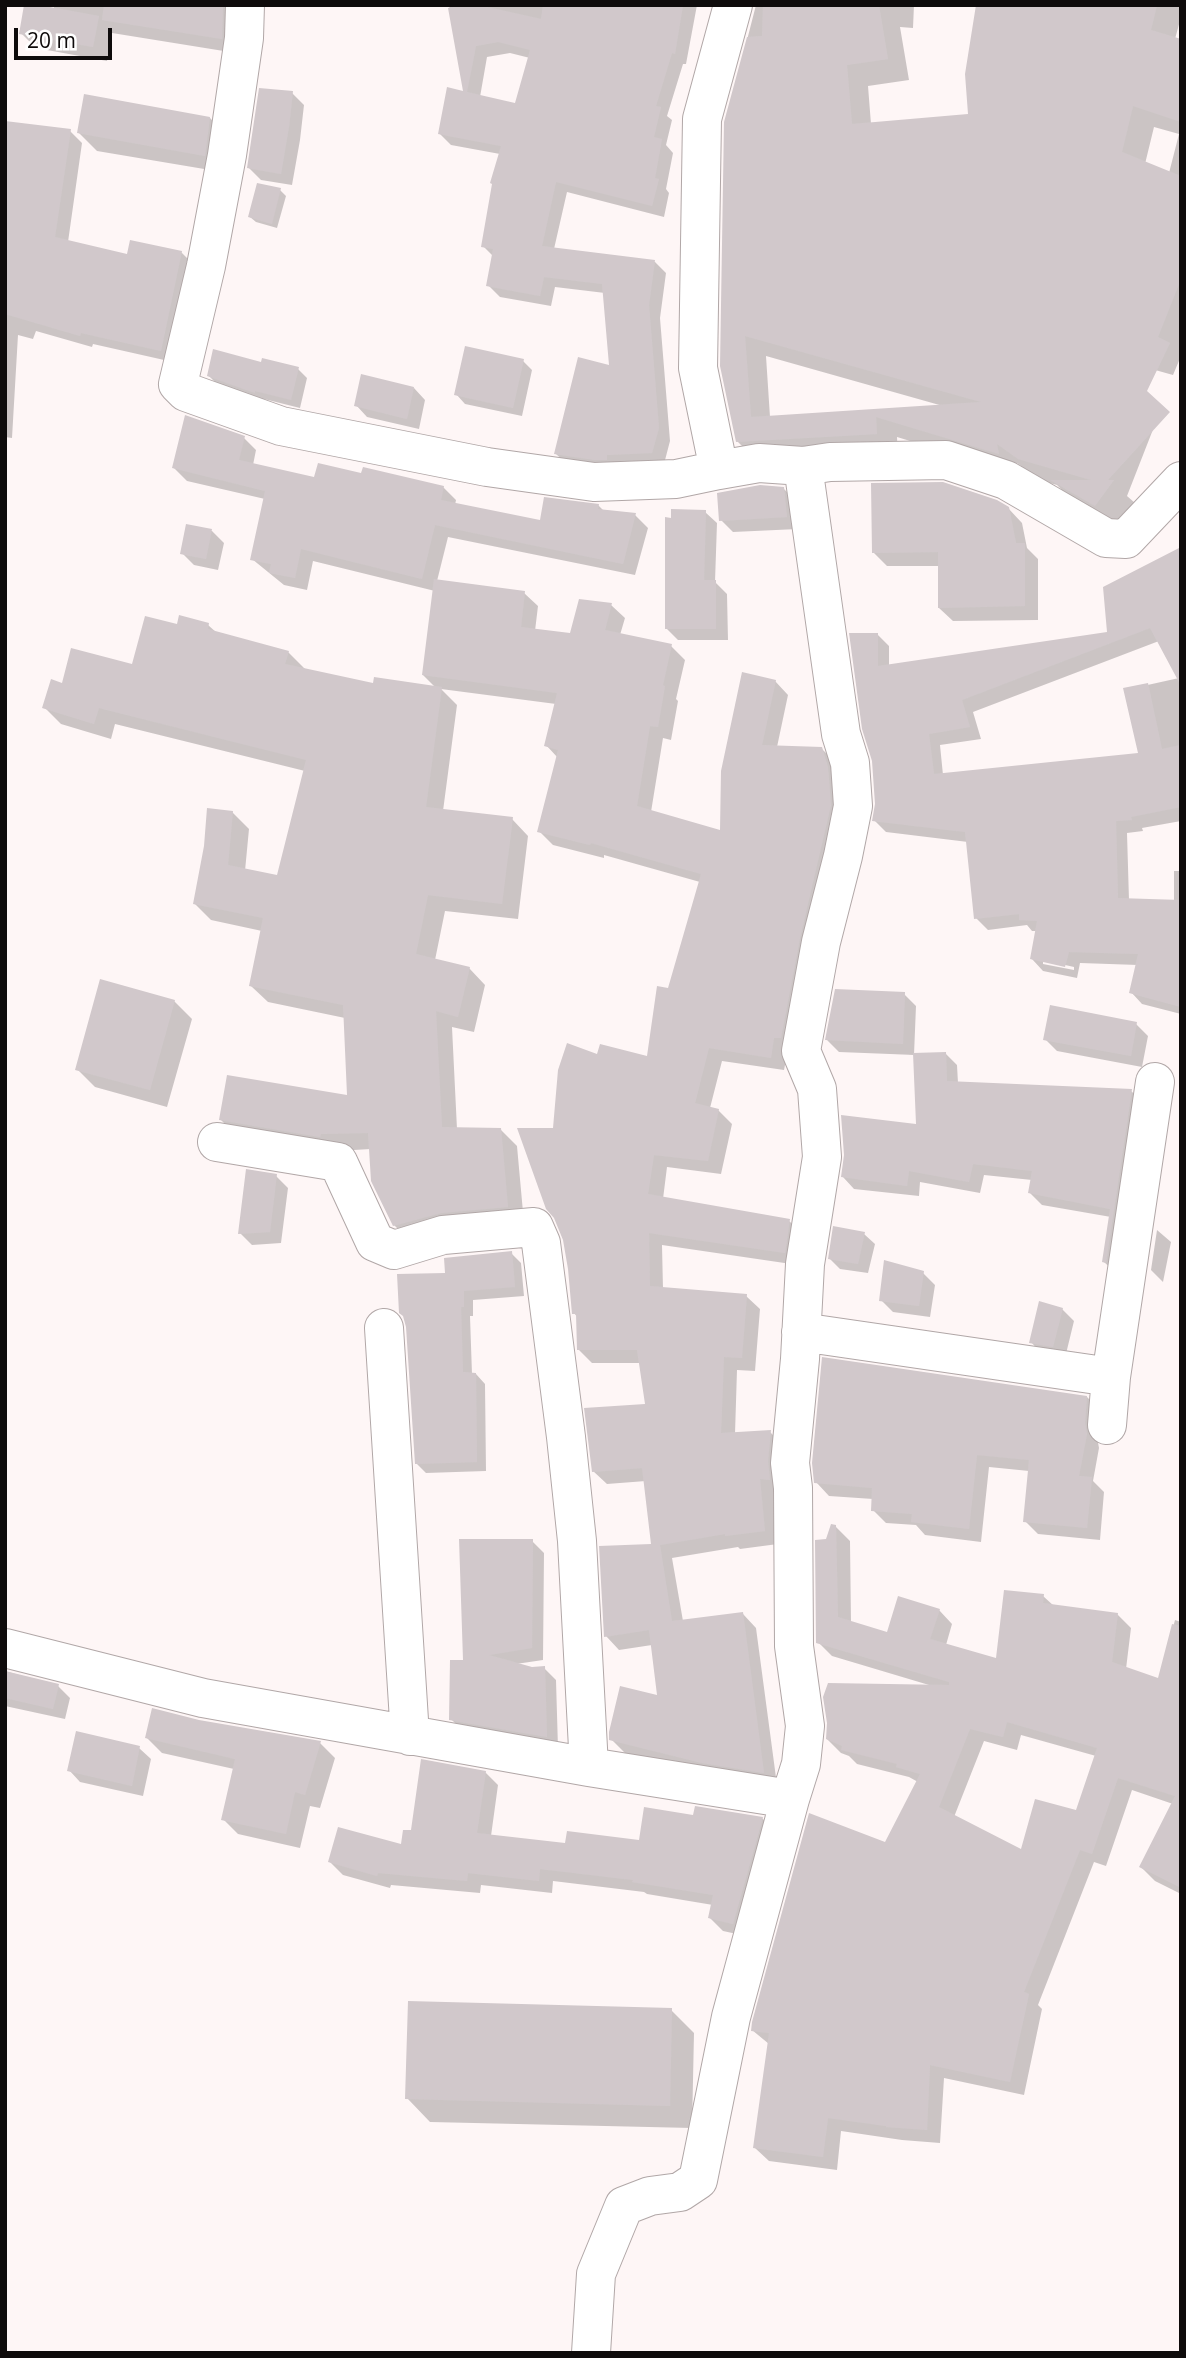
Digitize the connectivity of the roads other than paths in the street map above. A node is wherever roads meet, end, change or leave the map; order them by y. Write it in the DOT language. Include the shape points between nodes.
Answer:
graph roads {
  1 [pos="244,5"];
  2 [pos="733,5"];
  3 [pos="803,466"];
  4 [pos="719,470"];
  5 [pos="1181,481"];
  6 [pos="1155,1082"];
  7 [pos="217,1142"];
  8 [pos="384,1328"];
  9 [pos="802,1332"];
  10 [pos="1111,1377"];
  11 [pos="1107,1425"];
  12 [pos="5,1648"];
  13 [pos="410,1736"];
  14 [pos="589,1767"];
  15 [pos="790,1799"];
  16 [pos="592,2353"];
  1 -- 4 [label="street" via="244,38 227,155 178,384 186,392 281,425 487,467 594,482 676,479"];
  2 -- 4 [label="street" via="702,119 698,368"];
  3 -- 4 [label="street" via="759,463"];
  3 -- 5 [label="street" via="946,460 1006,480 1106,538 1126,539"];
  3 -- 9 [label="street" via="841,734 850,763 852,806 801,1051 817,1089 822,1157 805,1264"];
  6 -- 10 [label="street"];
  7 -- 14 [label="street" via="338,1162 375,1242 394,1250 443,1235 534,1227 541,1243 577,1541"];
  8 -- 13 [label="street"];
  9 -- 10 [label="street"];
  9 -- 15 [label="street" via="790,1463 793,1646 805,1726 801,1764"];
  10 -- 11 [label="street"];
  12 -- 13 [label="street" via="203,1698"];
  13 -- 14 [label="street"];
  14 -- 15 [label="street"];
  15 -- 16 [label="street" via="731,2017 698,2180 680,2192 624,2206 596,2274"];
}
